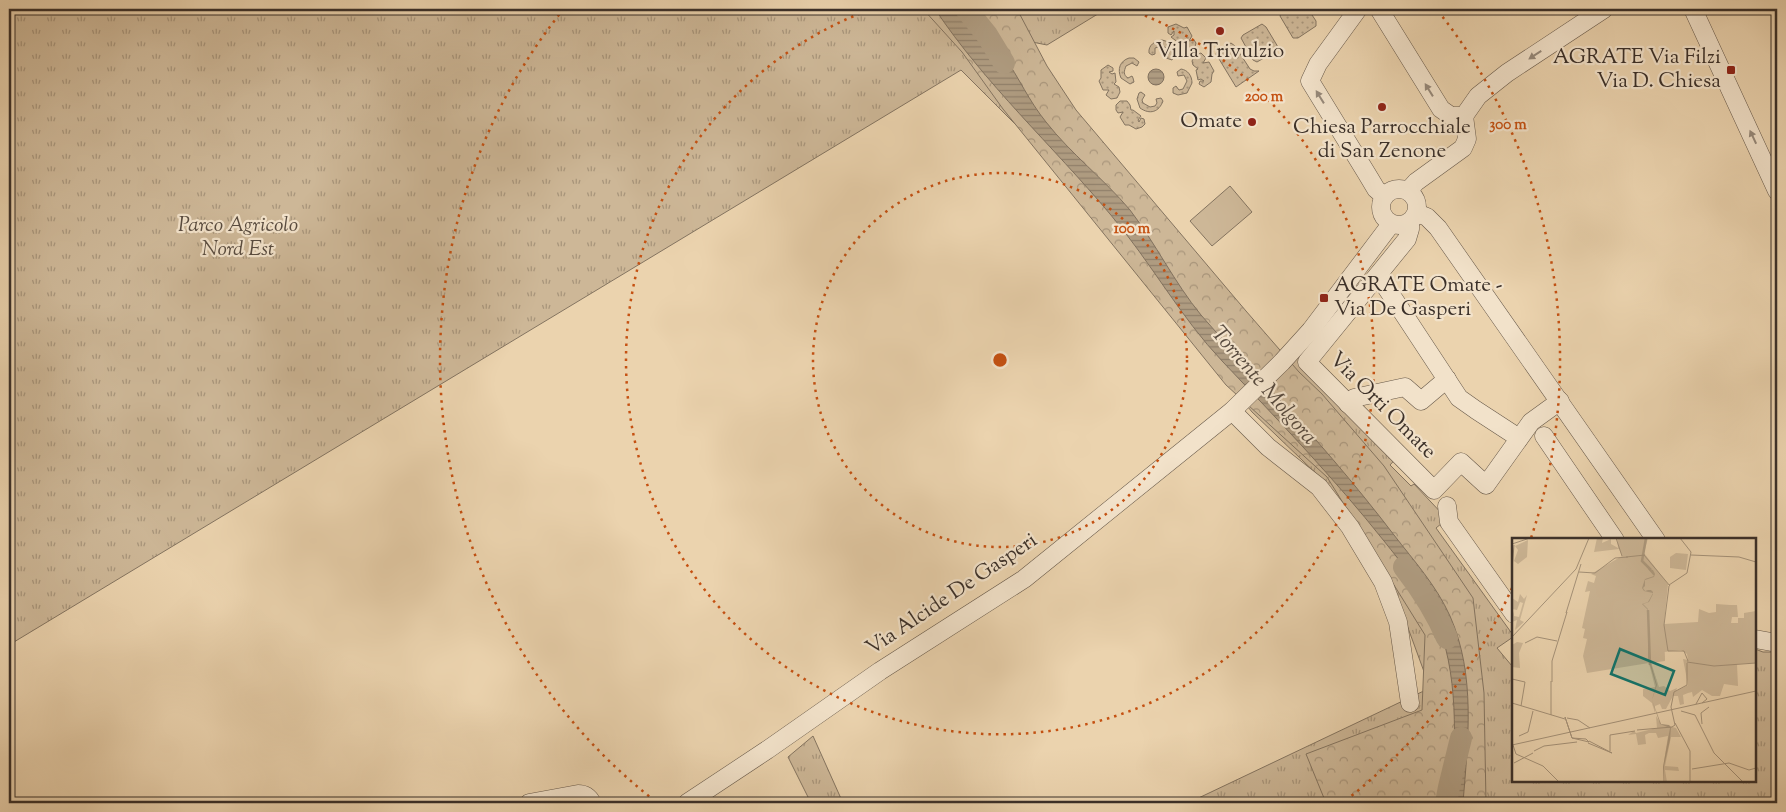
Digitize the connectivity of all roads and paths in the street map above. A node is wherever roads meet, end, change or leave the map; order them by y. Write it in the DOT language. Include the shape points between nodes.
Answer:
graph roads {
  1 [pos="1358,9"];
  2 [pos="1379,9"];
  3 [pos="1604,9"];
  4 [pos="1693,9"];
  5 [pos="1464,116"];
  6 [pos="1776,184"];
  7 [pos="1408,191"];
  8 [pos="1384,196"];
  9 [pos="1413,218"];
  10 [pos="1391,224"];
  11 [pos="1378,275"];
  12 [pos="1447,379"];
  13 [pos="1560,401"];
  14 [pos="1348,404"];
  15 [pos="1236,407"];
  16 [pos="1544,436"];
  17 [pos="1519,438"];
  18 [pos="1447,506"];
  19 [pos="1614,538"];
  20 [pos="1650,538"];
  21 [pos="1512,611"];
  22 [pos="1756,638"];
  23 [pos="1777,643"];
  24 [pos="1410,703"];
  25 [pos="529,803"];
  26 [pos="592,803"];
  27 [pos="687,803"];
  8 -- 1 [label="street, one-way" via="1366,174 1310,81 1318,64"];
  5 -- 2 [label="street, one-way" via="1448,115 1441,109"];
  3 -- 5 [label="street, one-way" via="1507,73 1478,96"];
  6 -- 4 [label="street, one-way"];
  5 -- 7 [label="street" via="1466,139 1463,148"];
  7 -- 8 [label="street" via="1396,189"];
  7 -- 9 [label="street" via="1416,200"];
  8 -- 10 [label="street" via="1381,212"];
  9 -- 10 [label="street" via="1398,226"];
  9 -- 11 [label="street, Via Orti Omate" via="1406,239"];
  9 -- 13 [label="street" via="1428,218 1438,228"];
  10 -- 15 [label="street, Via Alcide De Gasperi" via="1311,330"];
  11 -- 12 [label="street"];
  11 -- 14 [label="street, Via Orti Omate" via="1307,362"];
  12 -- 14 [label="street" via="1421,401 1405,387 1354,398"];
  12 -- 17 [label="street" via="1459,398"];
  13 -- 17 [label="street" via="1531,422"];
  13 -- 20 [label="street"];
  14 -- 17 [label="street, Via Orti Omate" via="1434,490 1461,462 1486,485"];
  15 -- 24 [label="street" via="1268,447 1319,487 1350,527 1383,582 1398,622"];
  15 -- 27 [label="street, Via Alcide De Gasperi" via="1024,579 880,671"];
  16 -- 19 [label="street"];
  18 -- 21 [label="street" via="1449,522"];
  22 -- 23 [label="street"];
  25 -- 26 [label="street" via="583,794"];
}
